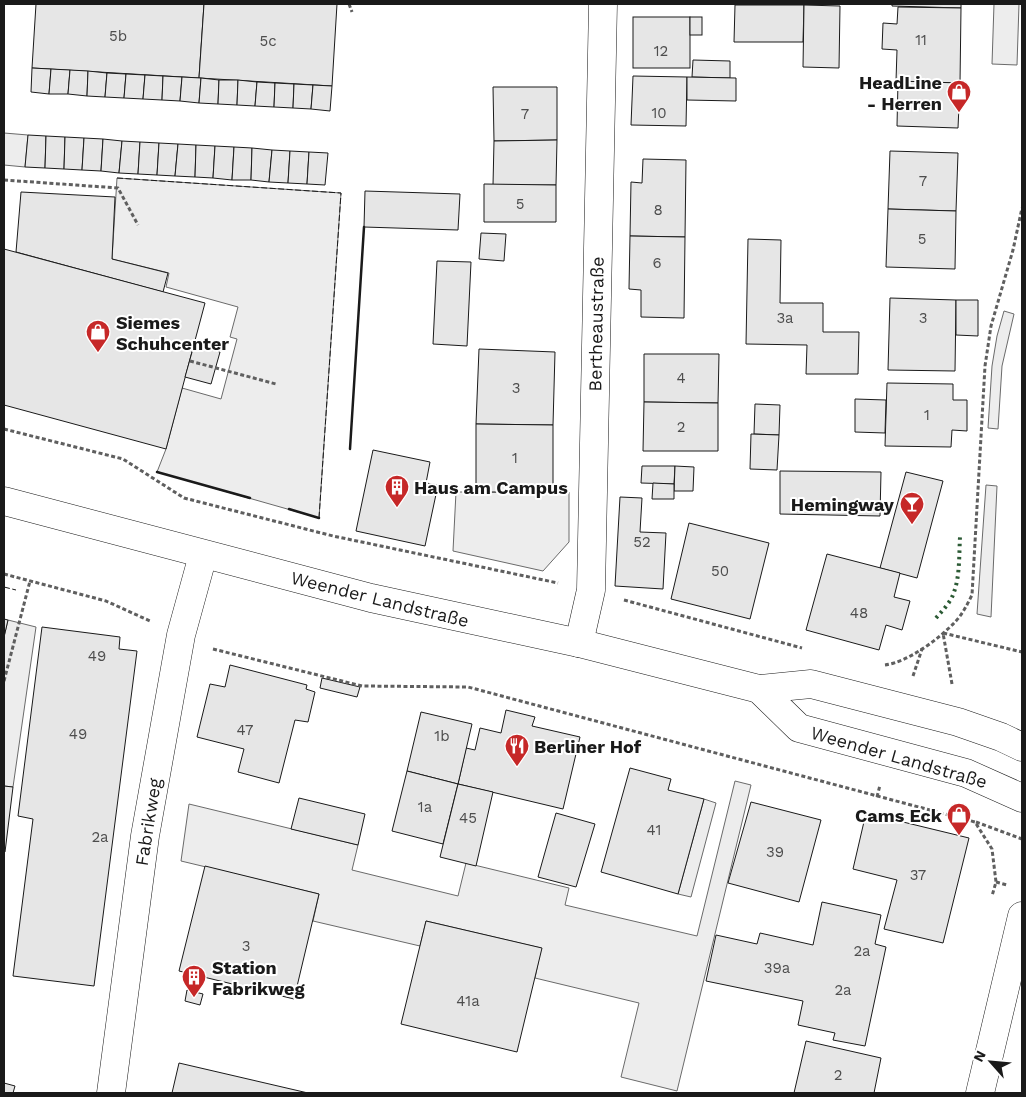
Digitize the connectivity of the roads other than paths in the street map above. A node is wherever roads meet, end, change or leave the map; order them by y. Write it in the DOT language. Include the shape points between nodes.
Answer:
graph roads {
  1 [pos="603,4"];
  2 [pos="4,501"];
  3 [pos="203,555"];
  4 [pos="579,644"];
  5 [pos="759,689"];
  6 [pos="1022,747"];
  7 [pos="1022,798"];
  8 [pos="1022,916"];
  9 [pos="111,1093"];
  10 [pos="980,1093"];
  1 -- 4 [label="street, Bertheaustraße" via="591,590"];
  2 -- 3 [label="street, Weender Landstraße"];
  3 -- 4 [label="street, Weender Landstraße" via="371,598"];
  3 -- 9 [label="street, Fabrikweg" via="181,635 145,836"];
  4 -- 5 [label="street, Weender Landstraße"];
  5 -- 6 [label="street, Weender Landstraße" via="811,684 958,722"];
  5 -- 7 [label="street, Weender Landstraße" via="799,728 966,773"];
  8 -- 10 [label="street"];
}
